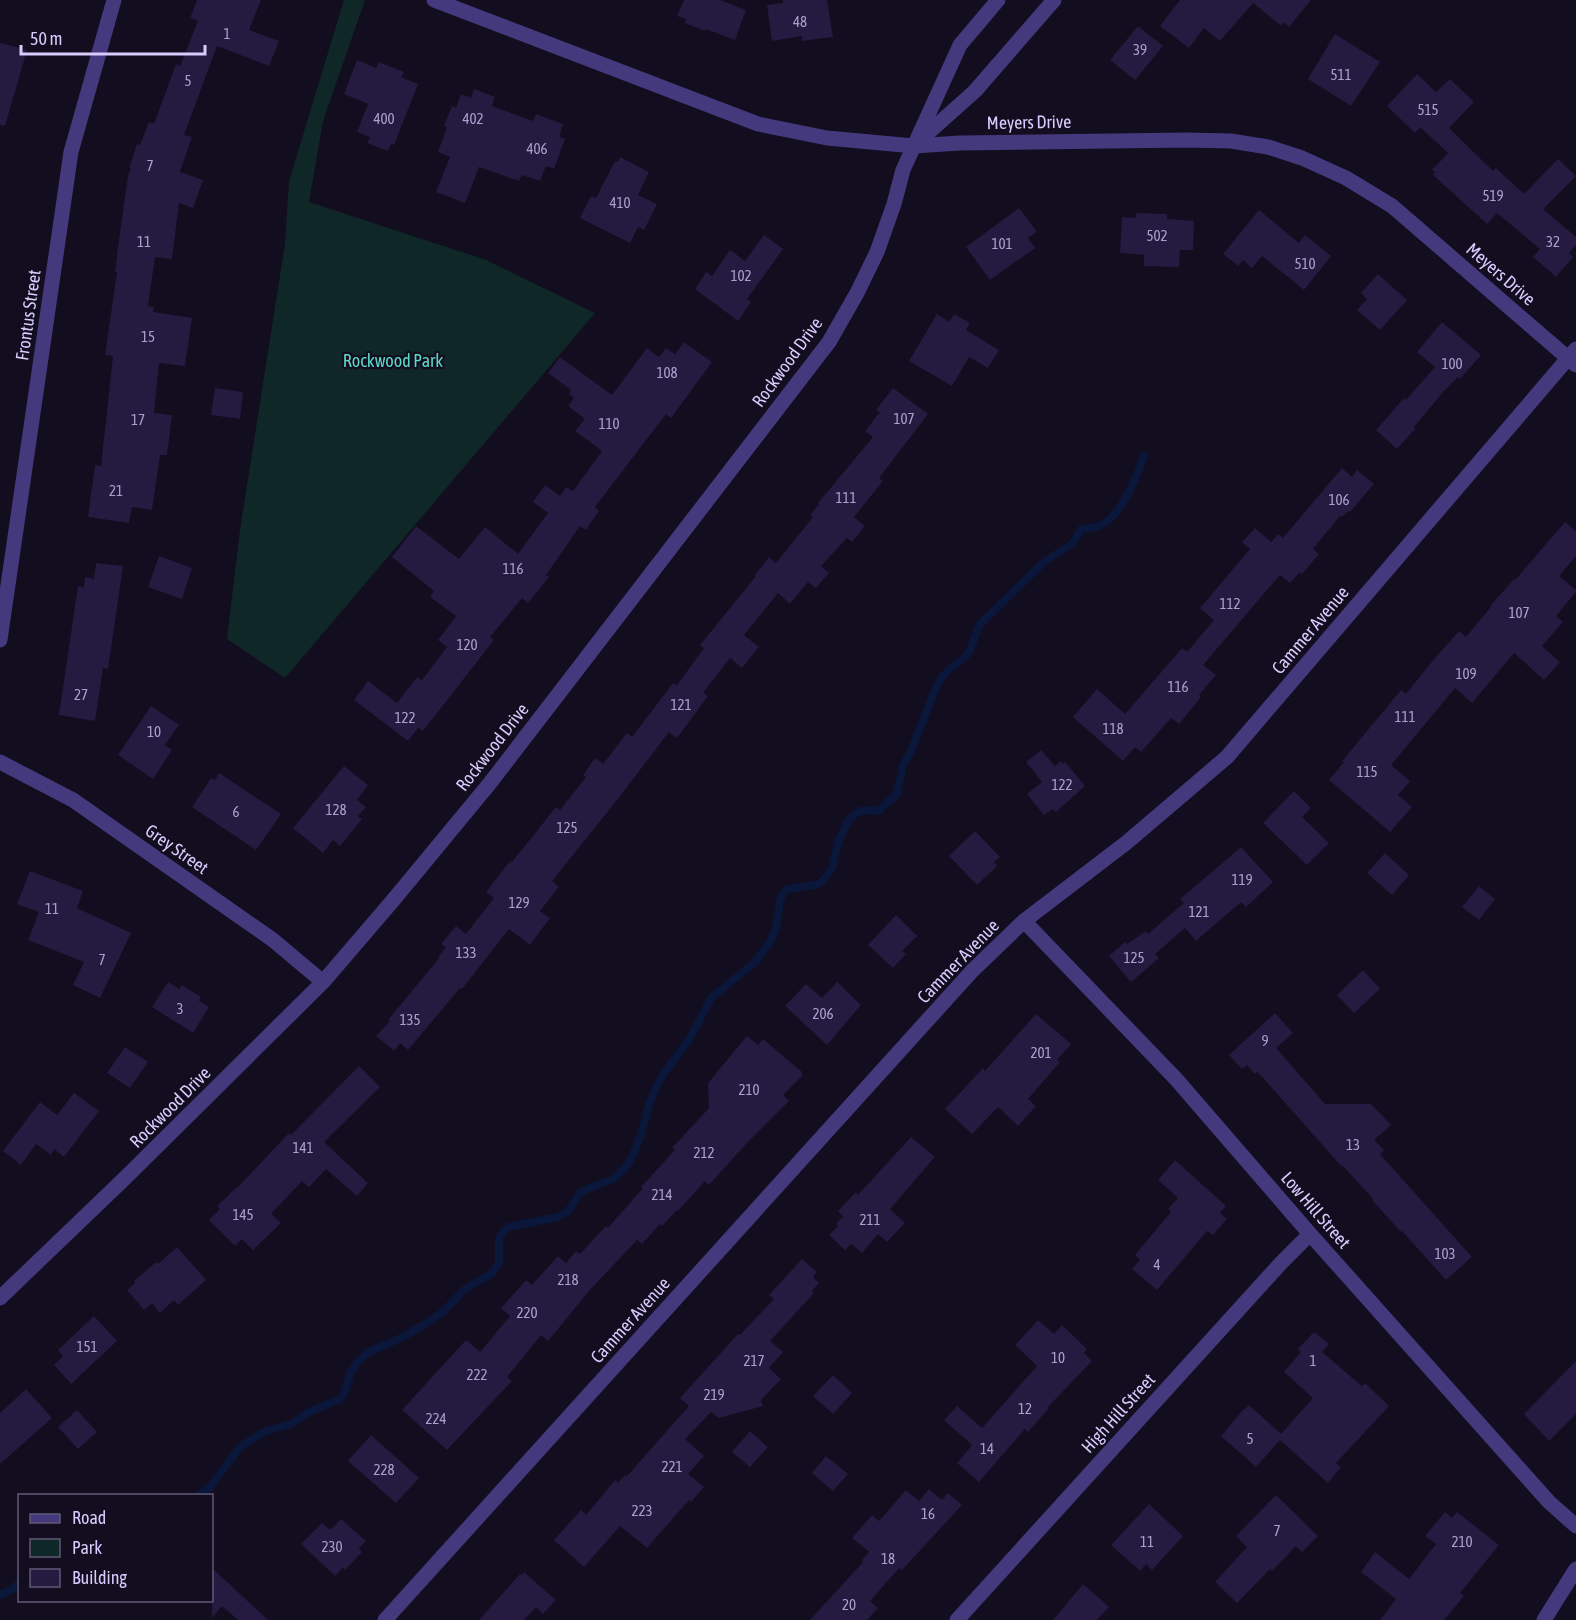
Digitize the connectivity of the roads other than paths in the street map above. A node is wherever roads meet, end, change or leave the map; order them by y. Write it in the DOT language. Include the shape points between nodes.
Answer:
graph roads {
  1 [pos="114,0"];
  2 [pos="434,0"];
  3 [pos="998,0"];
  4 [pos="1054,0"];
  5 [pos="914,146"];
  6 [pos="1573,357"];
  7 [pos="0,640"];
  8 [pos="0,762"];
  9 [pos="1024,921"];
  10 [pos="323,982"];
  11 [pos="1310,1234"];
  12 [pos="0,1298"];
  13 [pos="1576,1526"];
  14 [pos="1576,1569"];
  15 [pos="386,1620"];
  16 [pos="957,1620"];
  17 [pos="1544,1620"];
  1 -- 7 [label="street, Frontus Street" via="71,152"];
  2 -- 5 [label="street, Meyers Drive" via="758,123 827,138"];
  3 -- 5 [label="street, Rockwood Drive" via="960,45"];
  4 -- 5 [label="street, Rockwood Drive" via="975,91"];
  5 -- 6 [label="street, Meyers Drive" via="1187,140 1268,147 1346,178 1392,206"];
  5 -- 10 [label="street, Rockwood Drive" via="878,252 829,342 490,783"];
  6 -- 9 [label="street, Cammer Avenue" via="1227,757 1126,843"];
  8 -- 10 [label="street, Grey Street" via="74,800 273,940"];
  9 -- 11 [label="street, Low Hill Street" via="1176,1079"];
  9 -- 15 [label="street, Cammer Avenue" via="964,980"];
  10 -- 12 [label="street, Rockwood Drive"];
  11 -- 13 [label="street, Low Hill Street" via="1549,1502"];
  11 -- 16 [label="street, High Hill Street"];
  14 -- 17 [label="street"];
}
